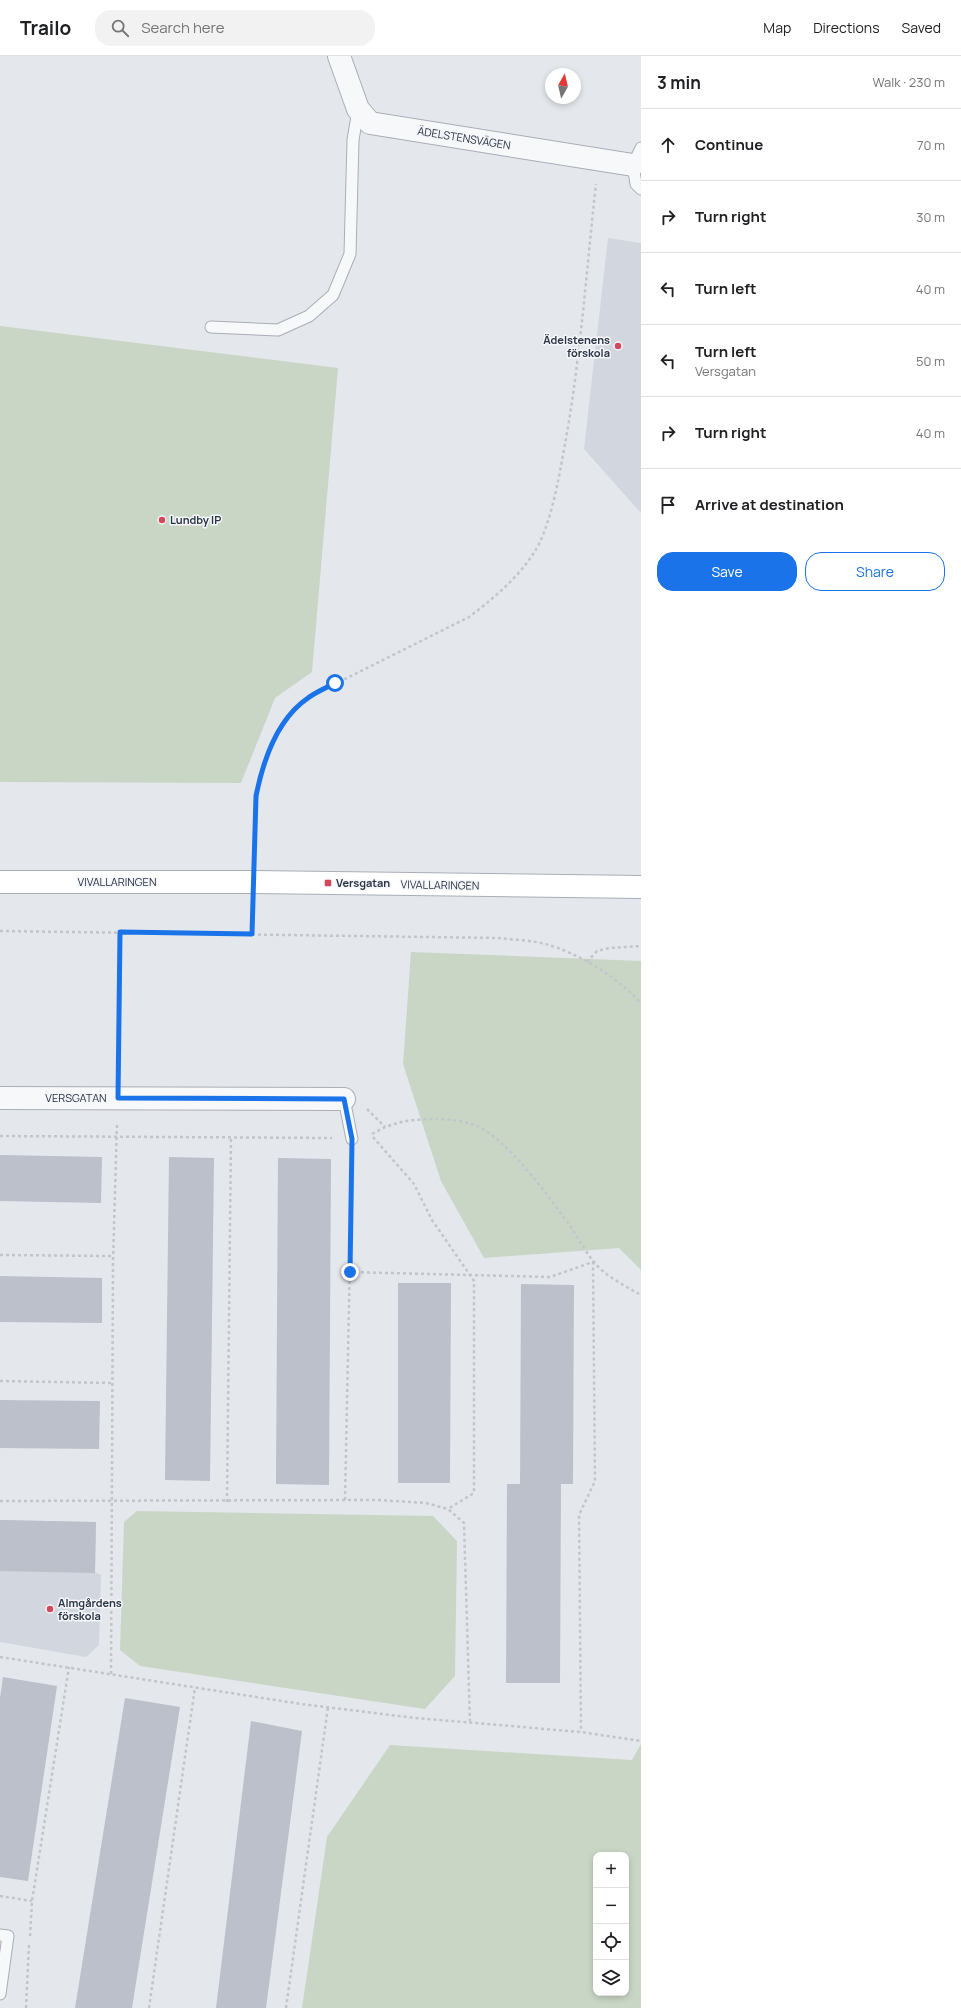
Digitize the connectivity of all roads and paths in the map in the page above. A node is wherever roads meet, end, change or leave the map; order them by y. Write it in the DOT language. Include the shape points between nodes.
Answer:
graph roads {
  1 [pos="339,56"];
  2 [pos="358,110"];
  3 [pos="637,156"];
  4 [pos="599,160"];
  5 [pos="641,189"];
  6 [pos="211,327"];
  7 [pos="0,882"];
  8 [pos="253,882"];
  9 [pos="641,887"];
  10 [pos="0,931"];
  11 [pos="120,932"];
  12 [pos="252,934"];
  13 [pos="641,946"];
  14 [pos="587,962"];
  15 [pos="641,1004"];
  16 [pos="0,1098"];
  17 [pos="118,1098"];
  18 [pos="344,1099"];
  19 [pos="371,1134"];
  20 [pos="117,1135"];
  21 [pos="0,1136"];
  22 [pos="231,1137"];
  23 [pos="352,1139"];
  24 [pos="0,1255"];
  25 [pos="114,1256"];
  26 [pos="593,1262"];
  27 [pos="350,1272"];
  28 [pos="470,1275"];
  29 [pos="641,1295"];
  30 [pos="0,1381"];
  31 [pos="113,1382"];
  32 [pos="113,1500"];
  33 [pos="345,1500"];
  34 [pos="0,1501"];
  35 [pos="227,1502"];
  36 [pos="448,1509"];
  37 [pos="0,1657"];
  38 [pos="69,1667"];
  39 [pos="111,1674"];
  40 [pos="195,1687"];
  41 [pos="328,1707"];
  42 [pos="470,1723"];
  43 [pos="581,1732"];
  44 [pos="641,1741"];
  45 [pos="0,1896"];
  46 [pos="32,1901"];
  47 [pos="0,1935"];
  48 [pos="0,1994"];
  49 [pos="26,2008"];
  50 [pos="148,2008"];
  51 [pos="286,2008"];
  1 -- 2 [label="street, ÄDELSTENSVÄGEN"];
  2 -- 4 [label="street, ÄDELSTENSVÄGEN" via="370,123"];
  2 -- 6 [label="lane" via="354,140 350,254 333,295 309,316 278,330"];
  3 -- 4 [label="street, ÄDELSTENSVÄGEN"];
  3 -- 5 [label="lane" via="636,184"];
  4 -- 8 [label="path" via="569,424 551,511 536,550 519,573 469,617 314,694 292,713 270,748 260,778 256,796"];
  7 -- 8 [label="street, VIVALLARINGEN"];
  8 -- 9 [label="street, VIVALLARINGEN"];
  8 -- 12 [label="path"];
  10 -- 11 [label="path"];
  11 -- 12 [label="path"];
  11 -- 17 [label="path"];
  12 -- 14 [label="path" via="499,938 545,944"];
  13 -- 14 [label="path" via="597,951"];
  14 -- 15 [label="path" via="620,982"];
  16 -- 17 [label="street, VERSGATAN"];
  17 -- 18 [label="street, VERSGATAN"];
  17 -- 20 [label="path"];
  18 -- 23 [label="lane"];
  19 -- 23 [label="path"];
  19 -- 26 [label="path" via="389,1124 407,1120 442,1119 464,1122 486,1131 508,1150 541,1187"];
  19 -- 28 [label="path" via="414,1184 432,1220"];
  20 -- 21 [label="path"];
  20 -- 22 [label="path"];
  20 -- 25 [label="path"];
  22 -- 23 [label="path"];
  22 -- 35 [label="path"];
  23 -- 27 [label="path"];
  24 -- 25 [label="path"];
  25 -- 31 [label="path"];
  26 -- 28 [label="path" via="550,1277"];
  26 -- 29 [label="path" via="601,1270"];
  26 -- 43 [label="path" via="595,1480 579,1515"];
  27 -- 28 [label="path"];
  27 -- 33 [label="path"];
  28 -- 36 [label="path" via="474,1281 474,1493"];
  30 -- 31 [label="path"];
  31 -- 32 [label="path"];
  32 -- 34 [label="path"];
  32 -- 35 [label="path"];
  32 -- 39 [label="path"];
  33 -- 35 [label="path"];
  33 -- 36 [label="path" via="426,1503"];
  36 -- 42 [label="path" via="464,1523"];
  37 -- 38 [label="path"];
  38 -- 39 [label="path"];
  38 -- 46 [label="path"];
  39 -- 40 [label="path"];
  40 -- 41 [label="path"];
  40 -- 50 [label="path"];
  41 -- 42 [label="path"];
  41 -- 51 [label="path"];
  42 -- 43 [label="path"];
  43 -- 44 [label="path"];
  45 -- 46 [label="path"];
  46 -- 49 [label="path"];
  47 -- 48 [label="lane" via="8,1936"];
}
